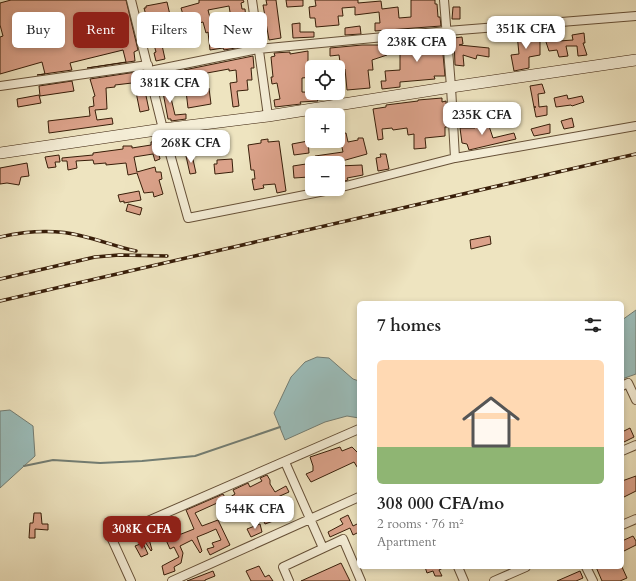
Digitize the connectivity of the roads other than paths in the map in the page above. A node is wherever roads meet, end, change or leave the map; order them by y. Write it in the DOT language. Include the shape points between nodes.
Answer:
graph roads {
  1 [pos="131,0"];
  2 [pos="252,0"];
  3 [pos="444,0"];
  4 [pos="636,16"];
  5 [pos="447,31"];
  6 [pos="258,49"];
  7 [pos="636,60"];
  8 [pos="149,68"];
  9 [pos="0,86"];
  10 [pos="451,87"];
  11 [pos="268,116"];
  12 [pos="636,126"];
  13 [pos="163,129"];
  14 [pos="0,153"];
  15 [pos="455,158"];
  16 [pos="345,187"];
  17 [pos="305,195"];
  18 [pos="624,385"];
  19 [pos="636,400"];
  20 [pos="357,430"];
  21 [pos="636,445"];
  22 [pos="624,450"];
  23 [pos="285,462"];
  24 [pos="357,498"];
  25 [pos="310,519"];
  26 [pos="636,519"];
  27 [pos="624,524"];
  28 [pos="323,548"];
  29 [pos="357,567"];
  30 [pos="358,569"];
  31 [pos="459,569"];
  32 [pos="521,569"];
  33 [pos="587,569"];
  34 [pos="131,581"];
  35 [pos="172,581"];
  36 [pos="289,581"];
  37 [pos="361,581"];
  38 [pos="464,581"];
  39 [pos="494,581"];
  40 [pos="593,581"];
  1 -- 8 [label="street"];
  2 -- 6 [label="street"];
  3 -- 5 [label="street"];
  4 -- 5 [label="street"];
  5 -- 6 [label="street"];
  5 -- 10 [label="street"];
  6 -- 8 [label="street"];
  6 -- 11 [label="street"];
  7 -- 10 [label="street"];
  8 -- 9 [label="street"];
  8 -- 13 [label="street"];
  10 -- 11 [label="street"];
  10 -- 15 [label="street"];
  11 -- 13 [label="street"];
  12 -- 15 [label="street"];
  13 -- 14 [label="street"];
  13 -- 17 [label="street" via="188,218"];
  15 -- 16 [label="street"];
  18 -- 19 [label="street" via="628,383"];
  20 -- 23 [label="street"];
  21 -- 22 [label="street"];
  23 -- 25 [label="street"];
  23 -- 34 [label="street" via="111,537"];
  24 -- 25 [label="street"];
  25 -- 28 [label="street"];
  25 -- 35 [label="street"];
  26 -- 27 [label="street"];
  28 -- 29 [label="street" via="343,539"];
  28 -- 36 [label="street" via="283,567"];
  30 -- 37 [label="street"];
  31 -- 38 [label="street"];
  32 -- 39 [label="street"];
  33 -- 40 [label="street"];
}
